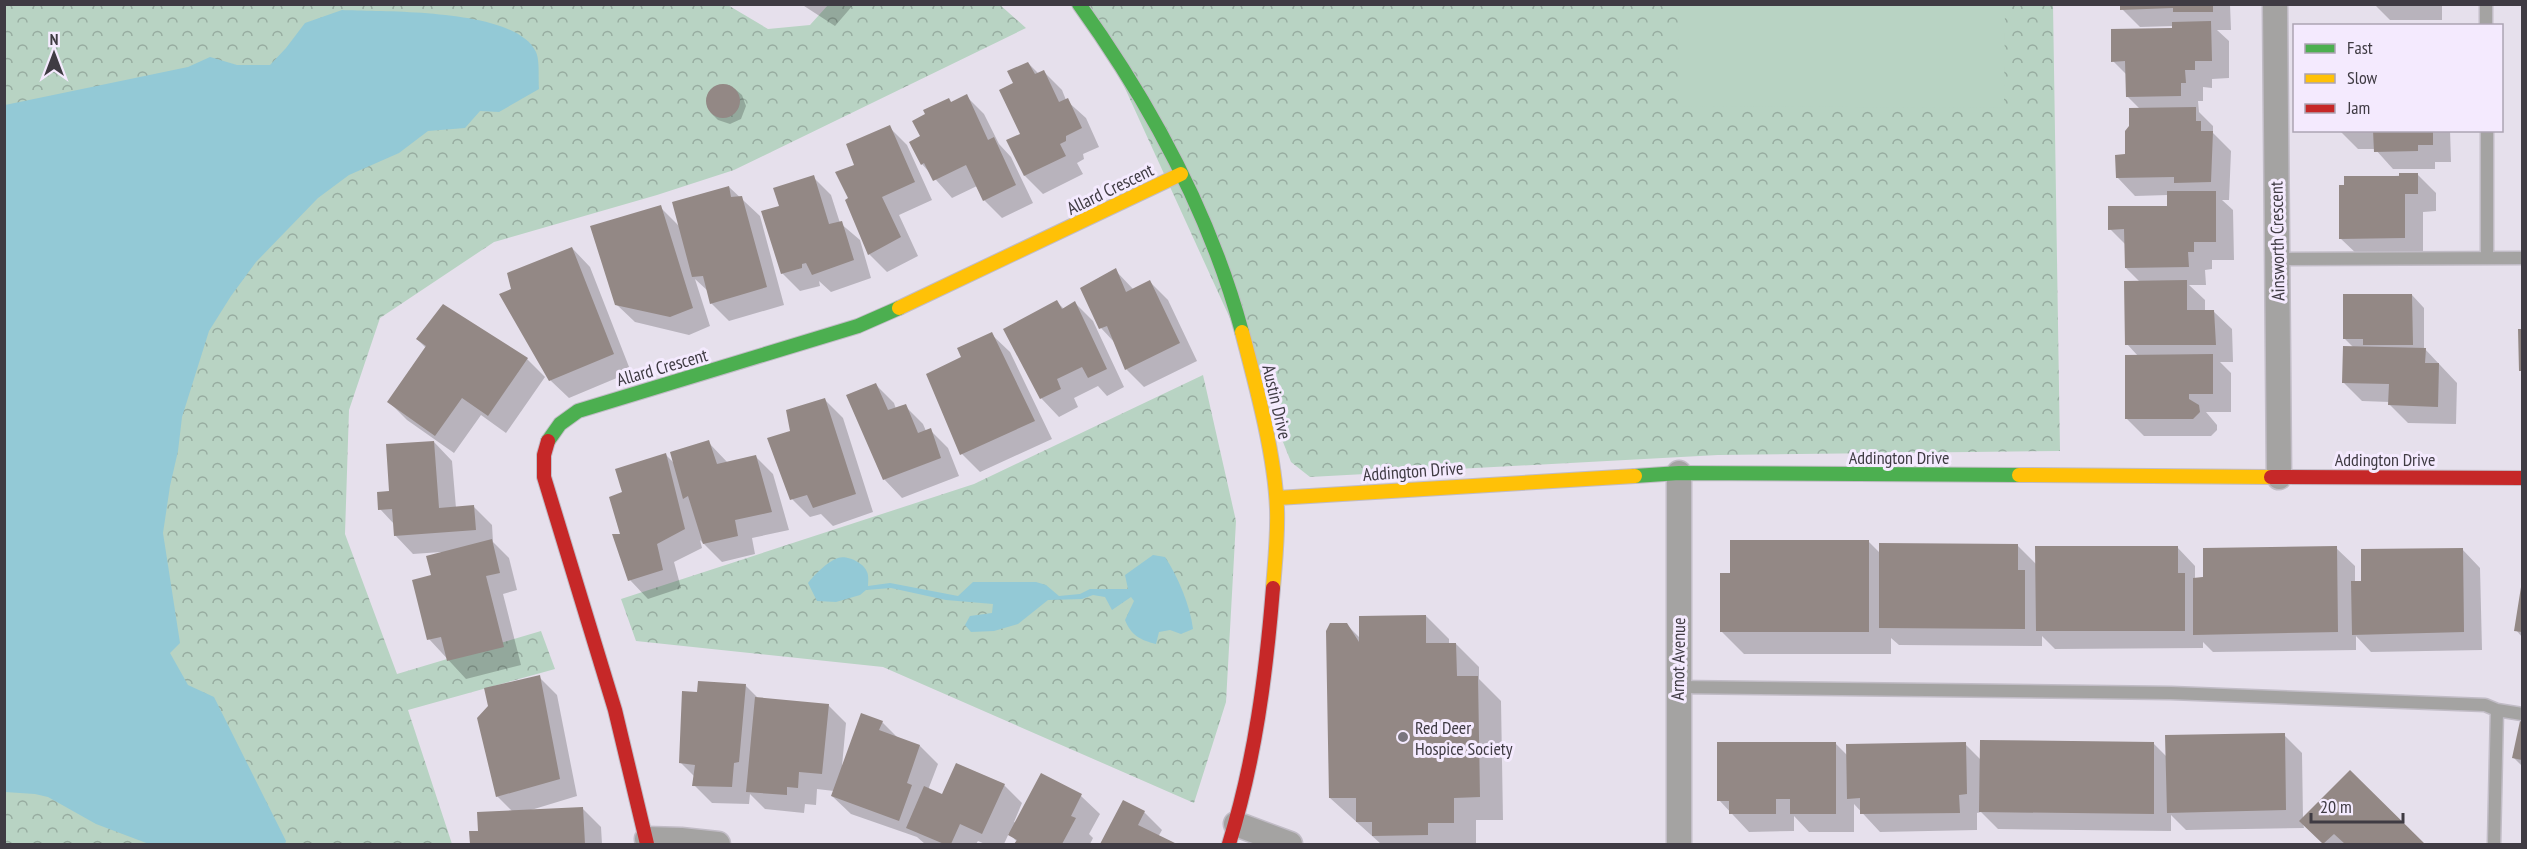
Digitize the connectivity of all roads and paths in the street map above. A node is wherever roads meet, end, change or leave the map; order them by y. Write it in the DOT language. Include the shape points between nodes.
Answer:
graph roads {
  1 [pos="1079,4"];
  2 [pos="2276,4"];
  3 [pos="2486,4"];
  4 [pos="2486,24"];
  5 [pos="2487,132"];
  6 [pos="1181,174"];
  7 [pos="2487,258"];
  8 [pos="2523,258"];
  9 [pos="2277,259"];
  10 [pos="1679,473"];
  11 [pos="2279,477"];
  12 [pos="2523,478"];
  13 [pos="1277,498"];
  14 [pos="1678,687"];
  15 [pos="2497,710"];
  16 [pos="2523,714"];
  17 [pos="1232,834"];
  18 [pos="647,842"];
  19 [pos="718,844"];
  20 [pos="1290,844"];
  21 [pos="1679,844"];
  22 [pos="2494,844"];
  1 -- 6 [label="street, Austin Drive" via="1135,88"];
  2 -- 9 [label="street, Ainsworth Crescent"];
  3 -- 4 [label="lane"];
  5 -- 7 [label="lane"];
  6 -- 13 [label="street, Austin Drive" via="1214,247 1235,307"];
  6 -- 18 [label="street, Allard Crescent" via="858,326 578,411 560,422 548,438 543,455 544,477 615,710"];
  7 -- 8 [label="lane"];
  7 -- 9 [label="lane"];
  9 -- 11 [label="street, Ainsworth Crescent"];
  10 -- 11 [label="street, Addington Drive"];
  10 -- 13 [label="street, Addington Drive"];
  10 -- 14 [label="street, Arnot Avenue"];
  11 -- 12 [label="street, Addington Drive"];
  13 -- 17 [label="street, Austin Drive" via="1266,670 1250,764"];
  14 -- 15 [label="lane" via="2171,693 2485,705"];
  14 -- 21 [label="street, Arnot Avenue"];
  15 -- 16 [label="lane"];
  15 -- 22 [label="lane"];
  17 -- 20 [label="street"];
  18 -- 19 [label="street"];
}
